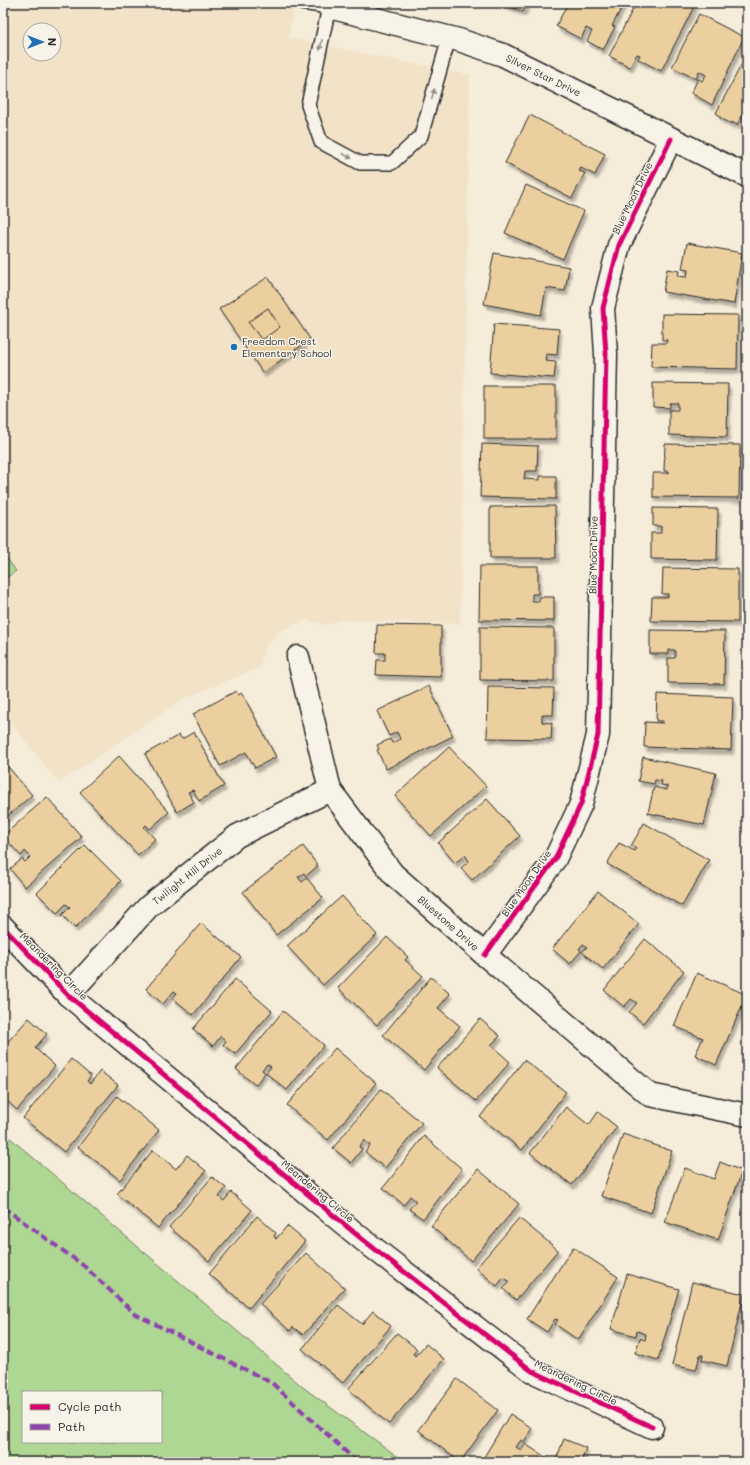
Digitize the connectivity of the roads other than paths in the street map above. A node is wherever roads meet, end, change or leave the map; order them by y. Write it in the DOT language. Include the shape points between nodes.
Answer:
graph roads {
  1 [pos="301,3"];
  2 [pos="329,5"];
  3 [pos="449,38"];
  4 [pos="672,139"];
  5 [pos="747,176"];
  6 [pos="298,657"];
  7 [pos="330,790"];
  8 [pos="3,927"];
  9 [pos="485,955"];
  10 [pos="68,994"];
  11 [pos="747,1115"];
  12 [pos="652,1427"];
  1 -- 2 [label="lane"];
  2 -- 3 [label="street, Silver Star Drive"];
  2 -- 3 [label="lane, one-way" via="308,105 321,142 360,163 392,163 421,136"];
  3 -- 4 [label="street, Silver Star Drive" via="503,55"];
  4 -- 5 [label="street, Silver Star Drive"];
  4 -- 9 [label="street, Blue Moon Drive" via="619,246 603,308 606,354 598,735 581,804 555,859"];
  6 -- 7 [label="street, Bluestone Drive"];
  7 -- 9 [label="street, Bluestone Drive" via="392,874"];
  7 -- 10 [label="street, Twilight Hill Drive" via="237,836 149,906"];
  8 -- 10 [label="street, Meandering Circle"];
  9 -- 11 [label="street, Bluestone Drive" via="650,1095"];
  10 -- 12 [label="street, Meandering Circle" via="362,1239 532,1371"];
}
